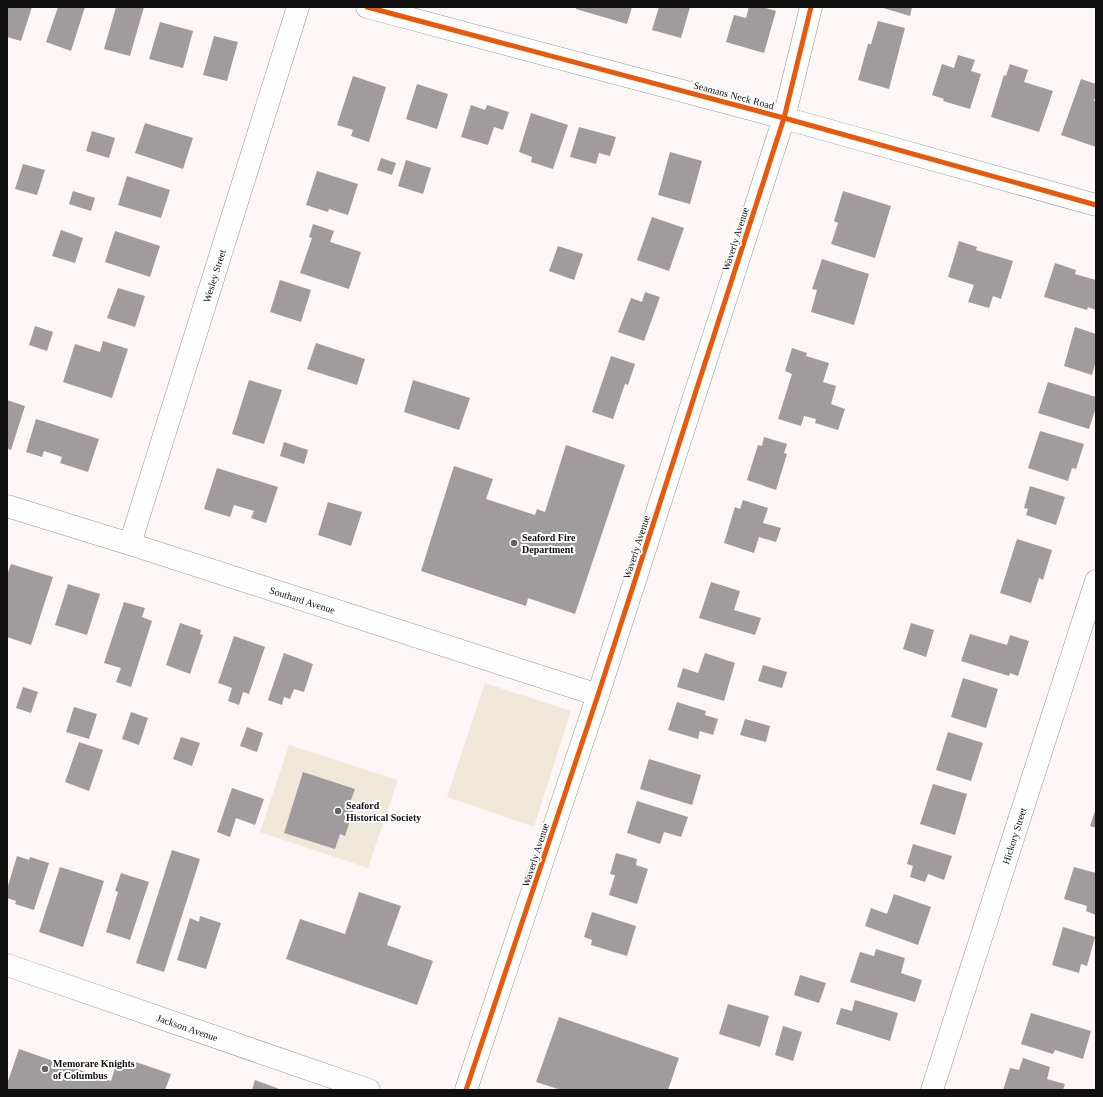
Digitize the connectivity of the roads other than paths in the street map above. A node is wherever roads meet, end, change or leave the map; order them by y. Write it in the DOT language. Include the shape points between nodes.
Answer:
graph roads {
  1 [pos="298,7"];
  2 [pos="367,7"];
  3 [pos="811,7"];
  4 [pos="784,118"];
  5 [pos="1096,205"];
  6 [pos="7,506"];
  7 [pos="130,544"];
  8 [pos="1096,581"];
  9 [pos="598,694"];
  10 [pos="7,965"];
  11 [pos="369,1090"];
  12 [pos="466,1090"];
  13 [pos="932,1090"];
  1 -- 7 [label="street, Wesley Street"];
  2 -- 4 [label="street, Seamans Neck Road"];
  3 -- 4 [label="street, Waverly Avenue"];
  4 -- 5 [label="street, Seamans Neck Road"];
  4 -- 9 [label="street, Waverly Avenue"];
  6 -- 7 [label="street, Southard Avenue"];
  7 -- 9 [label="street, Southard Avenue"];
  8 -- 13 [label="street, Hickory Street"];
  9 -- 12 [label="street, Waverly Avenue"];
  10 -- 11 [label="street, Jackson Avenue"];
}
